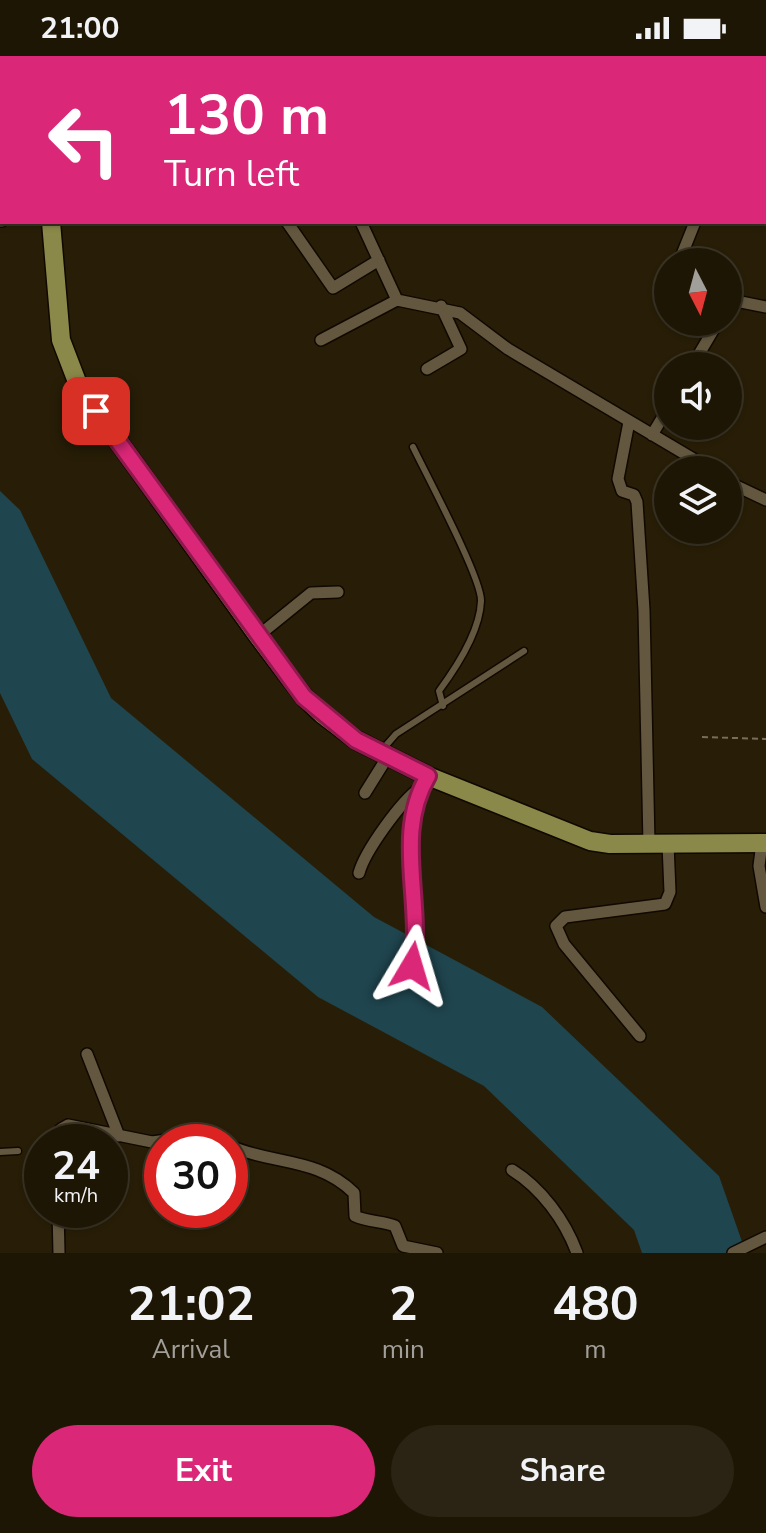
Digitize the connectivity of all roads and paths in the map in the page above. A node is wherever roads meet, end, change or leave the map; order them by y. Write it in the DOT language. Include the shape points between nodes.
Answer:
graph roads {
  1 [pos="51,224"];
  2 [pos="288,224"];
  3 [pos="362,224"];
  4 [pos="694,224"];
  5 [pos="685,248"];
  6 [pos="379,260"];
  7 [pos="397,300"];
  8 [pos="742,303"];
  9 [pos="441,306"];
  10 [pos="766,307"];
  11 [pos="321,340"];
  12 [pos="427,369"];
  13 [pos="629,422"];
  14 [pos="654,432"];
  15 [pos="652,435"];
  16 [pos="413,447"];
  17 [pos="688,456"];
  18 [pos="742,489"];
  19 [pos="766,500"];
  20 [pos="338,592"];
  21 [pos="258,636"];
  22 [pos="524,651"];
  23 [pos="443,706"];
  24 [pos="702,737"];
  25 [pos="766,739"];
  26 [pos="384,754"];
  27 [pos="424,782"];
  28 [pos="365,793"];
  29 [pos="764,843"];
  30 [pos="659,844"];
  31 [pos="359,873"];
  32 [pos="766,907"];
  33 [pos="412,966"];
  34 [pos="640,1036"];
  35 [pos="87,1054"];
  36 [pos="114,1124"];
  37 [pos="18,1151"];
  38 [pos="0,1152"];
  39 [pos="248,1154"];
  40 [pos="512,1170"];
  41 [pos="58,1228"];
  42 [pos="766,1237"];
  43 [pos="59,1253"];
  44 [pos="437,1253"];
  45 [pos="577,1253"];
  46 [pos="733,1253"];
  1 -- 21 [label="main road" via="61,340 73,376"];
  2 -- 6 [label="street" via="333,288"];
  3 -- 6 [label="street"];
  4 -- 5 [label="street"];
  6 -- 7 [label="street"];
  7 -- 9 [label="street"];
  7 -- 11 [label="street"];
  8 -- 10 [label="street"];
  9 -- 12 [label="street" via="461,348"];
  9 -- 13 [label="street" via="460,313 508,349"];
  13 -- 15 [label="street"];
  13 -- 30 [label="street" via="618,479 622,491 637,502"];
  14 -- 15 [label="street"];
  15 -- 17 [label="street"];
  16 -- 23 [label="lane" via="481,600 460,657 439,691"];
  18 -- 19 [label="street"];
  20 -- 21 [label="street" via="311,593"];
  21 -- 26 [label="main road" via="322,714"];
  22 -- 23 [label="lane"];
  23 -- 26 [label="lane" via="396,734"];
  24 -- 25 [label="path"];
  26 -- 27 [label="main road"];
  26 -- 28 [label="street"];
  27 -- 30 [label="main road" via="590,841"];
  27 -- 31 [label="street" via="368,852"];
  27 -- 33 [label="street" via="410,834 417,933"];
  29 -- 30 [label="main road"];
  29 -- 32 [label="street" via="759,866"];
  30 -- 34 [label="street" via="670,892 665,904 565,917 556,926 564,944"];
  35 -- 36 [label="street"];
  37 -- 38 [label="lane"];
  39 -- 44 [label="street" via="311,1166 354,1193 355,1216 395,1226 403,1246"];
  40 -- 45 [label="street" via="546,1199"];
  41 -- 43 [label="street"];
  42 -- 46 [label="street"];
}
